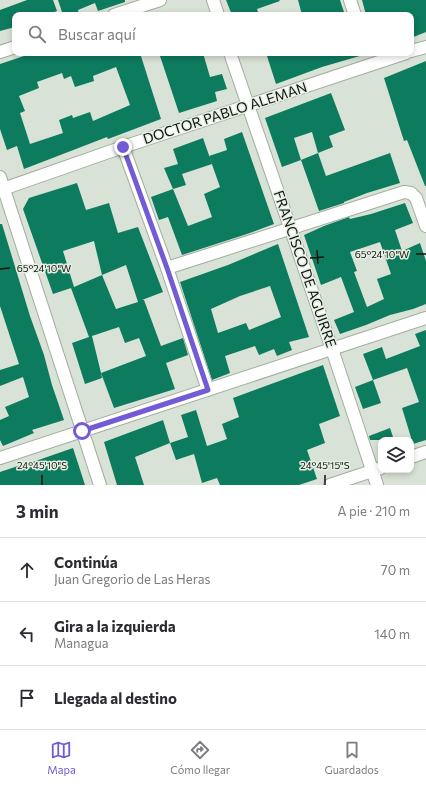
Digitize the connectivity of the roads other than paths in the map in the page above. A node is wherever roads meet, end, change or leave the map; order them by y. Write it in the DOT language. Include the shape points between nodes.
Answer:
graph roads {
  1 [pos="160,0"];
  2 [pos="213,0"];
  3 [pos="350,0"];
  4 [pos="123,12"];
  5 [pos="217,12"];
  6 [pos="354,12"];
  7 [pos="426,47"];
  8 [pos="12,48"];
  9 [pos="414,51"];
  10 [pos="0,52"];
  11 [pos="231,56"];
  12 [pos="388,56"];
  13 [pos="369,59"];
  14 [pos="248,105"];
  15 [pos="123,147"];
  16 [pos="1,185"];
  17 [pos="426,226"];
  18 [pos="291,229"];
  19 [pos="167,268"];
  20 [pos="426,318"];
  21 [pos="332,349"];
  22 [pos="208,390"];
  23 [pos="82,431"];
  24 [pos="426,452"];
  25 [pos="414,456"];
  26 [pos="0,458"];
  27 [pos="377,469"];
  28 [pos="100,485"];
  29 [pos="330,485"];
  30 [pos="378,485"];
  1 -- 4 [label="street"];
  2 -- 5 [label="street"];
  3 -- 6 [label="street"];
  7 -- 9 [label="street"];
  8 -- 10 [label="street"];
  11 -- 14 [label="street, FRANCISCO DE AGUIRRE"];
  12 -- 13 [label="street, DOCTOR PABLO ALEMAN"];
  13 -- 14 [label="street, DOCTOR PABLO ALEMAN"];
  14 -- 15 [label="street, DOCTOR PABLO ALEMAN"];
  14 -- 18 [label="street, FRANCISCO DE AGUIRRE"];
  15 -- 16 [label="street, DOCTOR PABLO ALEMAN"];
  15 -- 19 [label="street"];
  16 -- 23 [label="street"];
  17 -- 18 [label="street" via="416,198 411,193 404,192"];
  18 -- 19 [label="street"];
  18 -- 21 [label="street, FRANCISCO DE AGUIRRE"];
  19 -- 22 [label="street"];
  20 -- 21 [label="street"];
  21 -- 22 [label="street"];
  21 -- 27 [label="street, FRANCISCO DE AGUIRRE"];
  22 -- 23 [label="street"];
  23 -- 26 [label="street"];
  23 -- 28 [label="street"];
  24 -- 25 [label="street"];
  27 -- 29 [label="street"];
  27 -- 30 [label="street, FRANCISCO DE AGUIRRE"];
}
